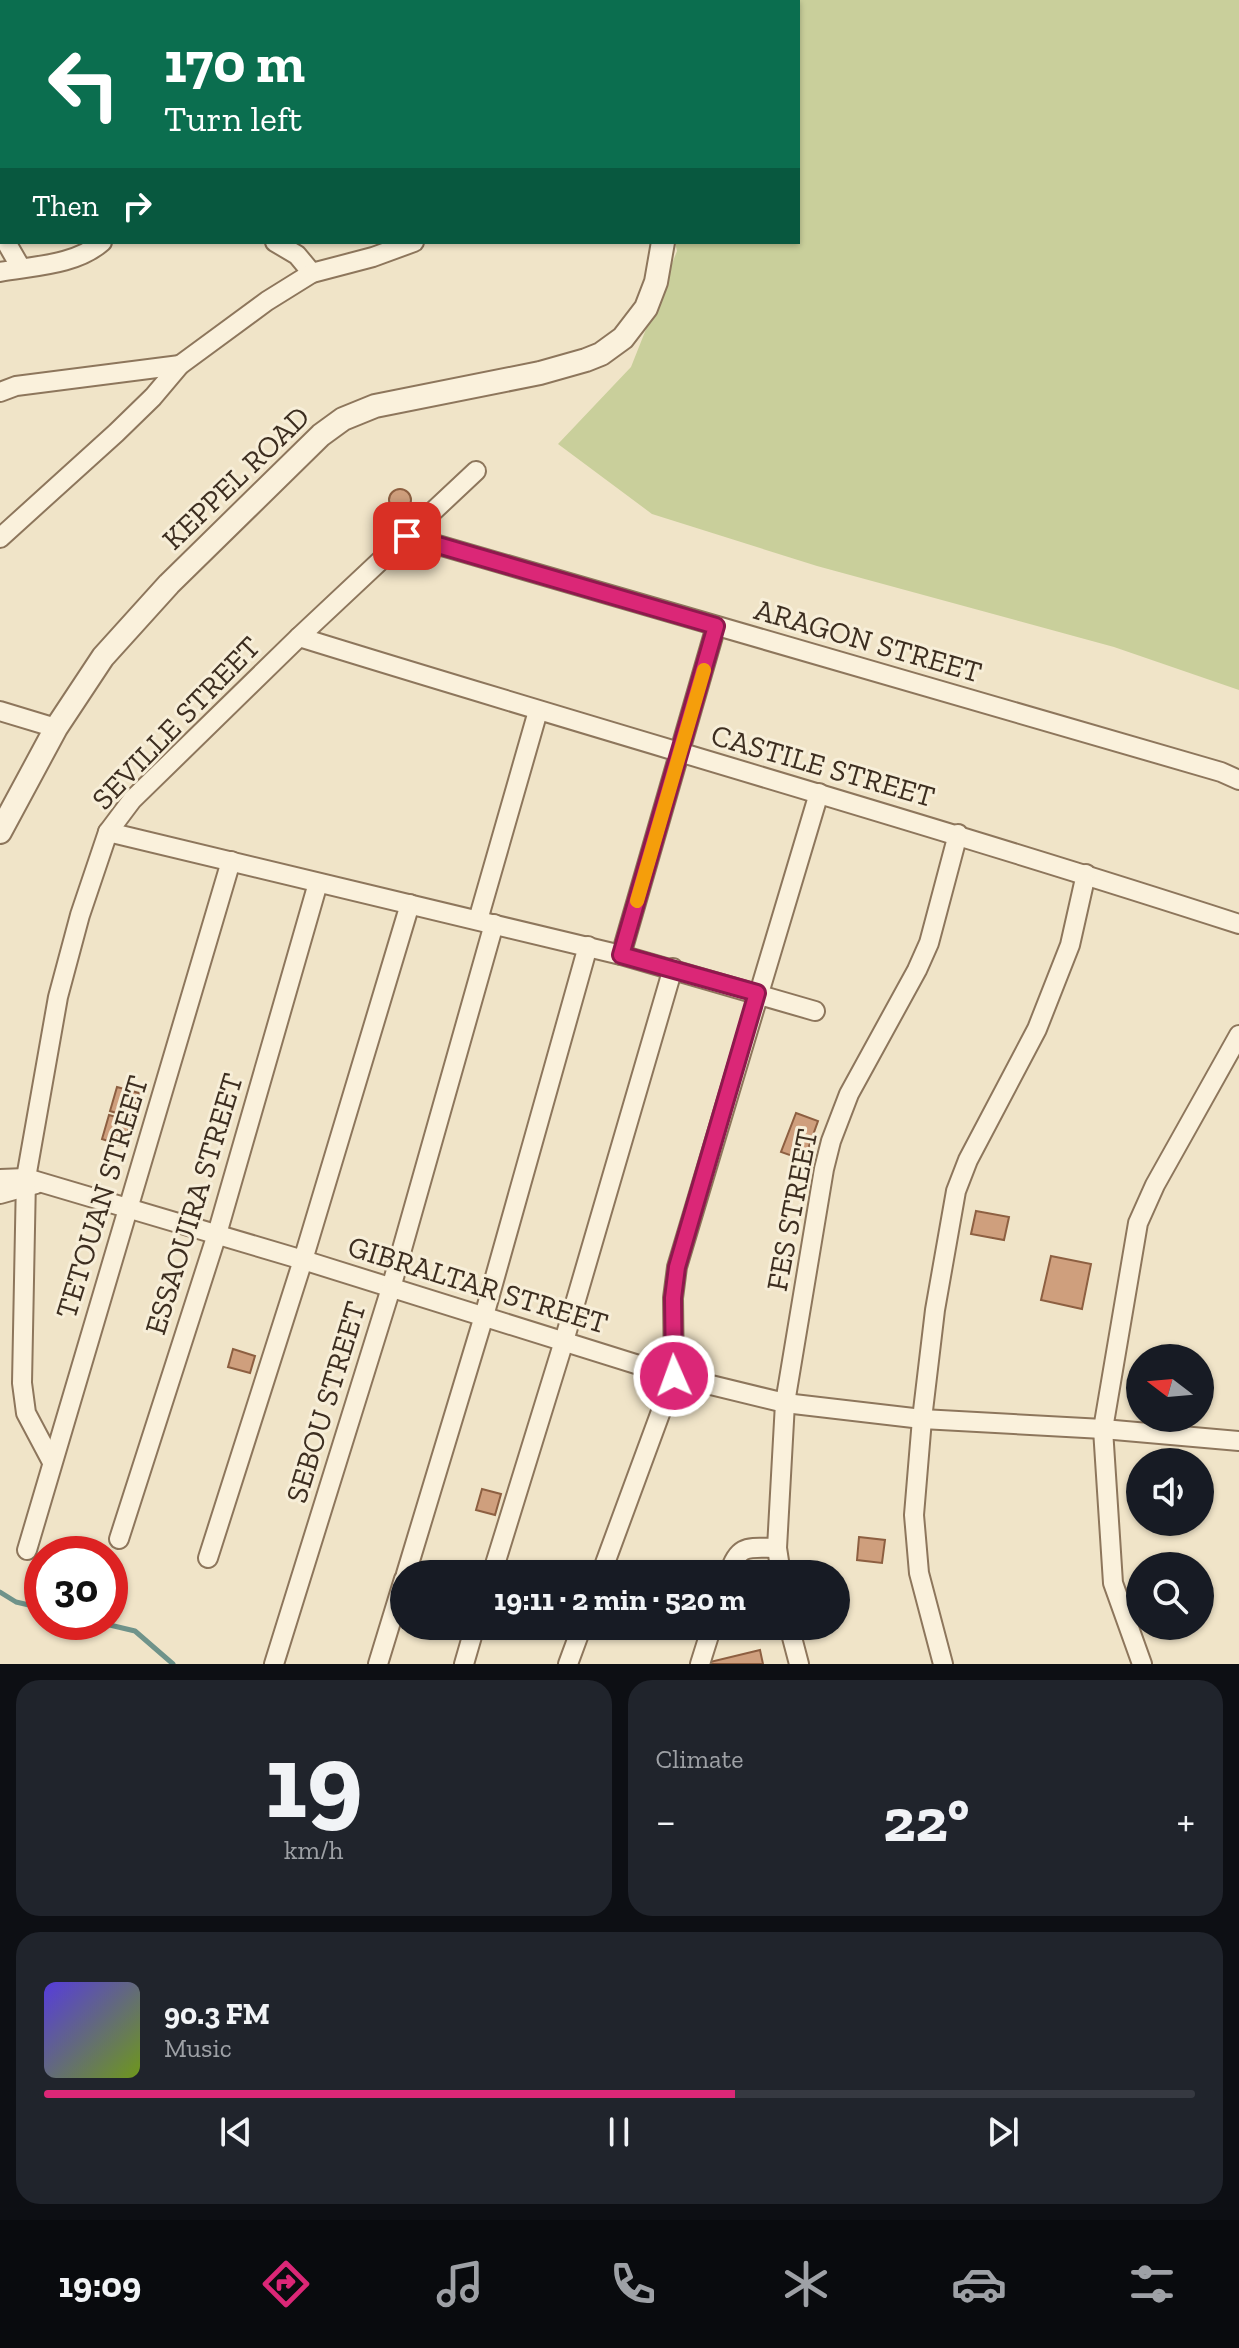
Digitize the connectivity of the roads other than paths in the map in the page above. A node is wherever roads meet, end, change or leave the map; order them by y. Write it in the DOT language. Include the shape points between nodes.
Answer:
graph roads {
  1 [pos="7,244"];
  2 [pos="100,244"];
  3 [pos="278,244"];
  4 [pos="409,244"];
  5 [pos="663,244"];
  6 [pos="21,268"];
  7 [pos="0,272"];
  8 [pos="312,273"];
  9 [pos="180,365"];
  10 [pos="0,392"];
  11 [pos="476,471"];
  12 [pos="407,536"];
  13 [pos="0,538"];
  14 [pos="716,626"];
  15 [pos="299,637"];
  16 [pos="0,711"];
  17 [pos="538,711"];
  18 [pos="56,728"];
  19 [pos="680,753"];
  20 [pos="1239,780"];
  21 [pos="819,793"];
  22 [pos="0,832"];
  23 [pos="108,832"];
  24 [pos="958,834"];
  25 [pos="231,861"];
  26 [pos="1086,874"];
  27 [pos="318,883"];
  28 [pos="410,904"];
  29 [pos="486,922"];
  30 [pos="1239,924"];
  31 [pos="588,946"];
  32 [pos="621,955"];
  33 [pos="673,968"];
  34 [pos="757,993"];
  35 [pos="815,1011"];
  36 [pos="1239,1035"];
  37 [pos="0,1179"];
  38 [pos="31,1183"];
  39 [pos="0,1194"];
  40 [pos="128,1208"];
  41 [pos="217,1234"];
  42 [pos="303,1260"];
  43 [pos="391,1288"];
  44 [pos="484,1316"];
  45 [pos="564,1341"];
  46 [pos="674,1376"];
  47 [pos="785,1403"];
  48 [pos="922,1419"];
  49 [pos="1103,1429"];
  50 [pos="1239,1441"];
  51 [pos="52,1462"];
  52 [pos="31,1536"];
  53 [pos="120,1536"];
  54 [pos="777,1548"];
  55 [pos="208,1558"];
  56 [pos="410,1560"];
  57 [pos="496,1560"];
  58 [pos="606,1560"];
  59 [pos="734,1560"];
  60 [pos="779,1560"];
  61 [pos="390,1625"];
  62 [pos="471,1640"];
  63 [pos="577,1640"];
  64 [pos="708,1640"];
  65 [pos="793,1640"];
  66 [pos="274,1664"];
  67 [pos="378,1664"];
  68 [pos="464,1664"];
  69 [pos="568,1664"];
  70 [pos="700,1664"];
  71 [pos="799,1664"];
  72 [pos="943,1664"];
  73 [pos="1142,1664"];
  1 -- 6 [label="street"];
  2 -- 6 [label="street" via="77,257"];
  3 -- 8 [label="street"];
  4 -- 8 [label="street"];
  5 -- 18 [label="street, KEPPEL ROAD" via="646,308 623,338 601,354 540,373 375,406 332,426 132,624 88,676"];
  6 -- 7 [label="street"];
  8 -- 9 [label="street"];
  9 -- 10 [label="street"];
  9 -- 13 [label="street" via="116,433"];
  11 -- 12 [label="street, SEVILLE STREET"];
  12 -- 14 [label="street, ARAGON STREET"];
  12 -- 15 [label="street, SEVILLE STREET"];
  14 -- 19 [label="street"];
  14 -- 20 [label="street, ARAGON STREET"];
  15 -- 17 [label="street, CASTILE STREET"];
  15 -- 23 [label="street, SEVILLE STREET" via="132,800"];
  16 -- 18 [label="street"];
  17 -- 19 [label="street, CASTILE STREET"];
  17 -- 29 [label="street, SEBOU STREET"];
  18 -- 22 [label="street, KEPPEL ROAD"];
  19 -- 21 [label="street, CASTILE STREET"];
  19 -- 32 [label="street"];
  21 -- 24 [label="street, CASTILE STREET"];
  21 -- 34 [label="street"];
  23 -- 25 [label="street"];
  23 -- 38 [label="street, SEVILLE STREET" via="58,997"];
  24 -- 26 [label="street, CASTILE STREET"];
  24 -- 47 [label="street, FES STREET" via="923,956 849,1094 831,1141"];
  25 -- 27 [label="street"];
  25 -- 40 [label="street, TETOUAN STREET"];
  26 -- 30 [label="street, CASTILE STREET"];
  26 -- 48 [label="street" via="1070,945 1037,1029 956,1191"];
  27 -- 28 [label="street"];
  27 -- 41 [label="street, ESSAOUIRA STREET"];
  28 -- 29 [label="street"];
  28 -- 42 [label="street"];
  29 -- 31 [label="street"];
  29 -- 43 [label="street, SEBOU STREET"];
  31 -- 32 [label="street"];
  31 -- 44 [label="street"];
  32 -- 33 [label="street"];
  33 -- 34 [label="street"];
  33 -- 45 [label="street"];
  34 -- 35 [label="street"];
  34 -- 46 [label="street" via="676,1275"];
  36 -- 49 [label="street" via="1138,1223"];
  37 -- 38 [label="street"];
  38 -- 39 [label="street"];
  38 -- 40 [label="street, GIBRALTAR STREET"];
  38 -- 51 [label="street, SEVILLE STREET" via="22,1383 26,1413"];
  40 -- 41 [label="street, GIBRALTAR STREET"];
  40 -- 51 [label="street, TETOUAN STREET"];
  41 -- 42 [label="street, GIBRALTAR STREET"];
  41 -- 53 [label="street, ESSAOUIRA STREET"];
  42 -- 43 [label="street, GIBRALTAR STREET"];
  42 -- 55 [label="street"];
  43 -- 44 [label="street, GIBRALTAR STREET"];
  43 -- 66 [label="street, SEBOU STREET"];
  44 -- 45 [label="street, GIBRALTAR STREET"];
  44 -- 56 [label="street"];
  45 -- 46 [label="street, GIBRALTAR STREET"];
  45 -- 57 [label="street"];
  46 -- 47 [label="street, GIBRALTAR STREET"];
  46 -- 58 [label="street"];
  47 -- 48 [label="street, GIBRALTAR STREET"];
  47 -- 54 [label="street, FES STREET"];
  48 -- 49 [label="street, GIBRALTAR STREET"];
  48 -- 72 [label="street" via="914,1515 919,1573"];
  49 -- 50 [label="street, GIBRALTAR STREET"];
  49 -- 73 [label="street" via="1113,1583"];
  51 -- 52 [label="street, TETOUAN STREET"];
  54 -- 59 [label="street" via="749,1548"];
  54 -- 60 [label="street, FES STREET"];
  61 -- 67 [label="street"];
  62 -- 68 [label="street"];
  63 -- 69 [label="street"];
  64 -- 70 [label="street"];
  65 -- 71 [label="street"];
}
